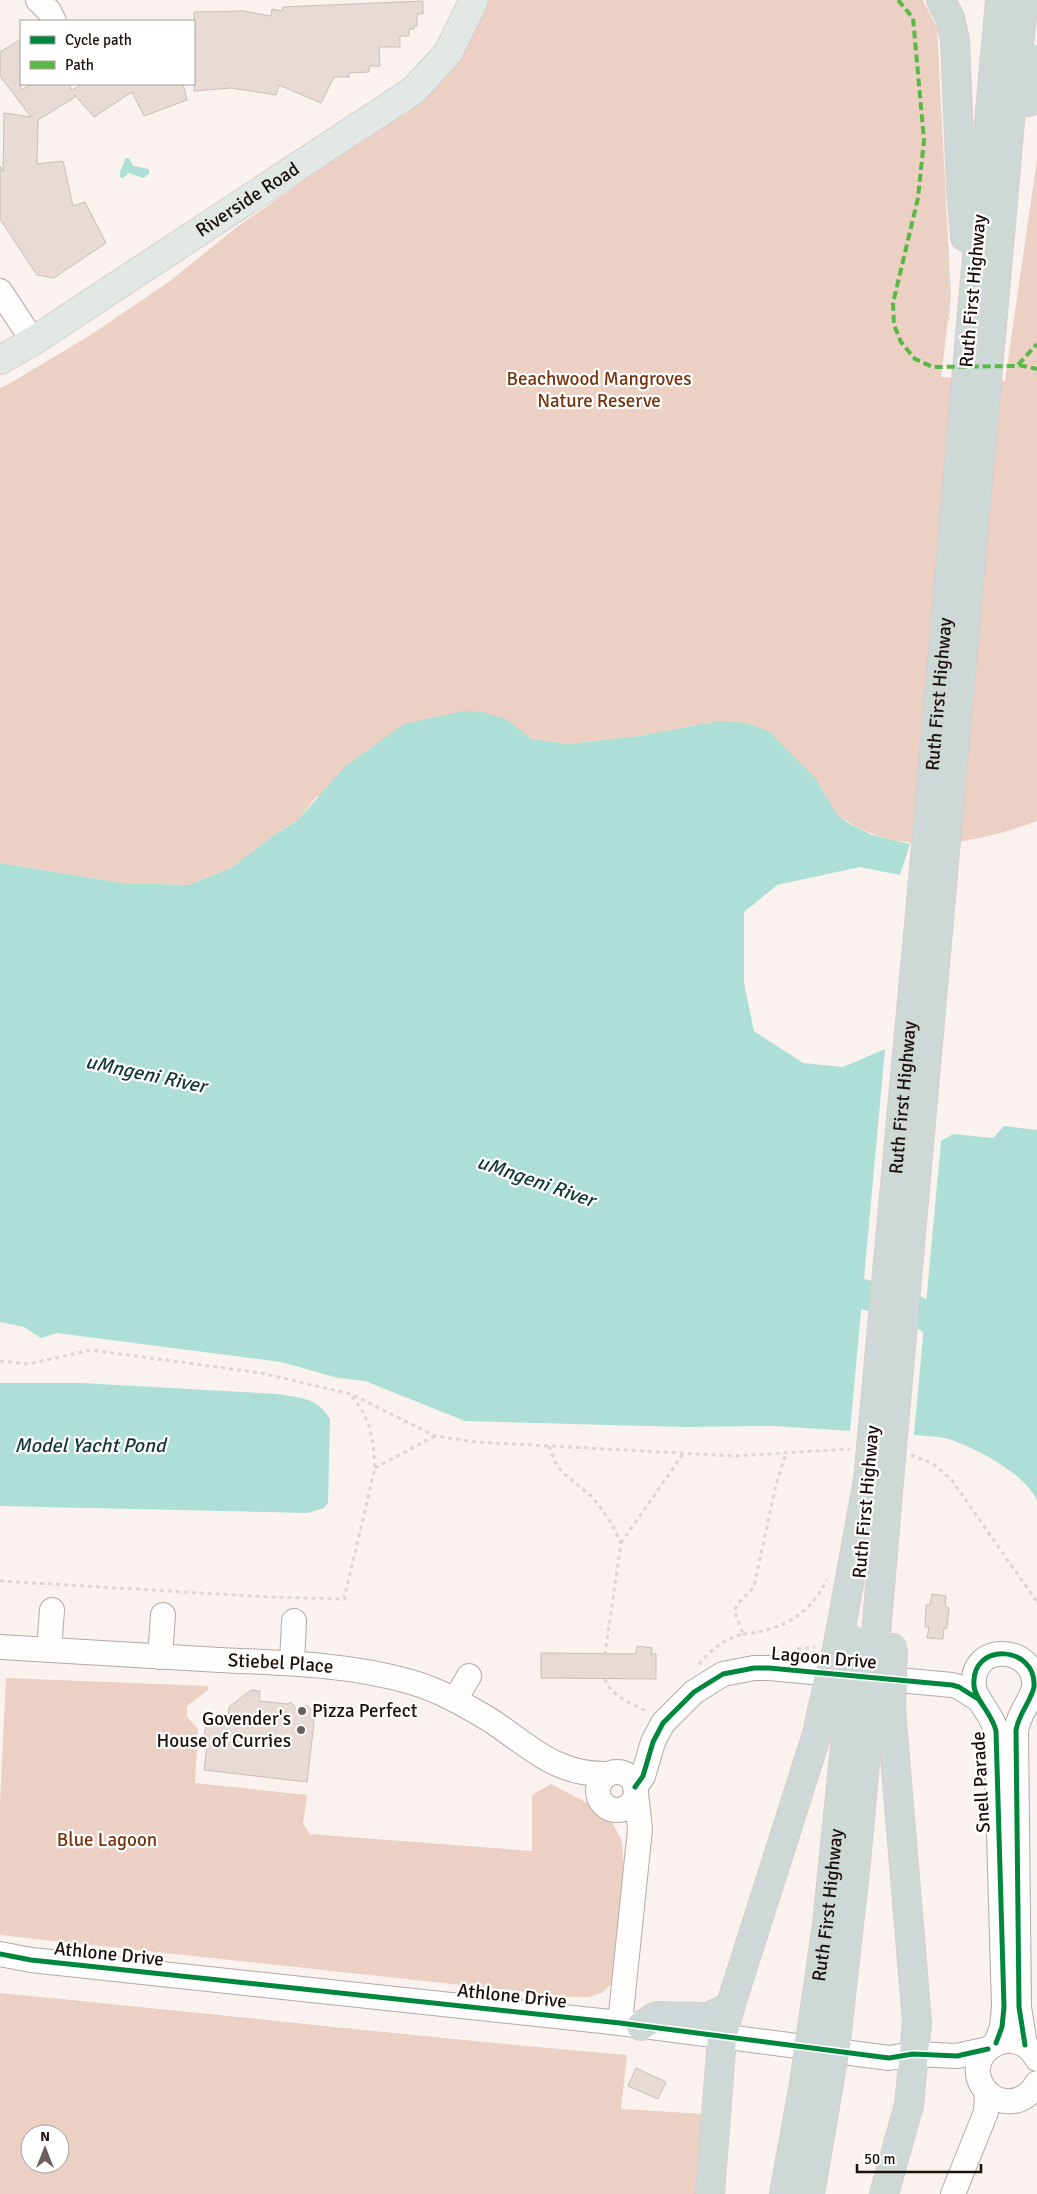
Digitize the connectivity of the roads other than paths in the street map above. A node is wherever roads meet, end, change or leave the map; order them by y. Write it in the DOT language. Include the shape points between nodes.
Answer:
graph roads {
  1 [pos="38,0"];
  2 [pos="941,0"];
  3 [pos="1000,0"];
  4 [pos="1024,0"];
  5 [pos="469,4"];
  6 [pos="54,20"];
  7 [pos="1037,60"];
  8 [pos="0,291"];
  9 [pos="982,317"];
  10 [pos="33,341"];
  11 [pos="0,360"];
  12 [pos="882,1488"];
  13 [pos="52,1610"];
  14 [pos="163,1615"];
  15 [pos="294,1621"];
  16 [pos="865,1644"];
  17 [pos="0,1647"];
  18 [pos="49,1650"];
  19 [pos="160,1657"];
  20 [pos="292,1664"];
  21 [pos="469,1676"];
  22 [pos="978,1699"];
  23 [pos="455,1700"];
  24 [pos="858,1708"];
  25 [pos="541,1756"];
  26 [pos="607,1774"];
  27 [pos="636,1790"];
  28 [pos="609,1807"];
  29 [pos="638,1847"];
  30 [pos="0,1954"];
  31 [pos="31,1960"];
  32 [pos="0,1963"];
  33 [pos="730,2007"];
  34 [pos="631,2024"];
  35 [pos="722,2038"];
  36 [pos="992,2046"];
  37 [pos="1031,2052"];
  38 [pos="905,2060"];
  39 [pos="817,2083"];
  40 [pos="1037,2084"];
  41 [pos="984,2089"];
  42 [pos="1013,2102"];
  43 [pos="710,2194"];
  44 [pos="784,2194"];
  45 [pos="810,2194"];
  46 [pos="884,2194"];
  47 [pos="953,2194"];
  48 [pos="970,2194"];
  1 -- 6 [label="street"];
  2 -- 9 [label="highway" via="950,18 955,40 961,187"];
  3 -- 9 [label="highway, Ruth First Highway"];
  4 -- 9 [label="highway, Ruth First Highway"];
  5 -- 10 [label="main road, Riverside Road" via="458,38 414,90"];
  7 -- 9 [label="highway" via="1013,186"];
  8 -- 10 [label="street"];
  9 -- 12 [label="highway, Ruth First Highway, bridge" via="925,859"];
  10 -- 11 [label="main road, Riverside Road"];
  12 -- 16 [label="highway, Ruth First Highway"];
  12 -- 16 [label="highway"];
  13 -- 18 [label="street"];
  14 -- 19 [label="street"];
  15 -- 20 [label="street"];
  16 -- 24 [label="highway, Ruth First Highway, bridge"];
  16 -- 24 [label="highway, bridge"];
  17 -- 18 [label="street, Stiebel Place"];
  18 -- 19 [label="street, Stiebel Place"];
  19 -- 20 [label="street, Stiebel Place"];
  20 -- 23 [label="street, Stiebel Place" via="350,1669 389,1677 426,1687"];
  21 -- 23 [label="street"];
  22 -- 27 [label="street, Lagoon Drive" via="952,1685 754,1668 738,1670 709,1681 663,1723"];
  22 -- 36 [label="street, Snell Parade" via="991,1716 996,1731 1004,2007 1002,2027"];
  22 -- 37 [label="street, Snell Parade" via="975,1676 984,1660 1001,1653 1010,1654 1026,1663 1031,1670 1034,1688 1016,1730 1019,2007"];
  23 -- 25 [label="street, Stiebel Place"];
  24 -- 33 [label="highway" via="817,1734"];
  24 -- 38 [label="highway" via="917,2022"];
  24 -- 39 [label="highway, Ruth First Highway, bridge" via="856,1862"];
  25 -- 26 [label="street, Stiebel Place" via="578,1773"];
  25 -- 28 [label="street, Stiebel Place" via="573,1787"];
  26 -- 27 [label="street" via="619,1772 630,1776"];
  26 -- 28 [label="street" via="598,1784 599,1798"];
  27 -- 28 [label="street" via="628,1807"];
  27 -- 29 [label="street"];
  28 -- 29 [label="street" via="627,1824"];
  29 -- 34 [label="street"];
  30 -- 31 [label="street, Athlone Drive"];
  31 -- 32 [label="street, Athlone Drive"];
  31 -- 34 [label="street, Athlone Drive"];
  33 -- 34 [label="highway" via="708,2017 656,2016"];
  33 -- 35 [label="highway"];
  34 -- 35 [label="street, Athlone Drive"];
  35 -- 38 [label="street, Athlone Drive"];
  35 -- 43 [label="highway"];
  36 -- 37 [label="street, Athlone Drive" via="1016,2041"];
  36 -- 38 [label="street, Athlone Drive" via="957,2056"];
  36 -- 41 [label="street, Snell Parade" via="978,2066 978,2076"];
  38 -- 41 [label="street, Athlone Drive" via="965,2075"];
  38 -- 46 [label="highway" via="908,2105"];
  39 -- 44 [label="highway, Ruth First Highway"];
  39 -- 45 [label="highway, Ruth First Highway"];
  40 -- 42 [label="street" via="1032,2092"];
  41 -- 42 [label="street, Athlone Drive" via="1003,2101"];
  41 -- 47 [label="street" via="986,2112"];
  42 -- 48 [label="street" via="1000,2119"];
}
